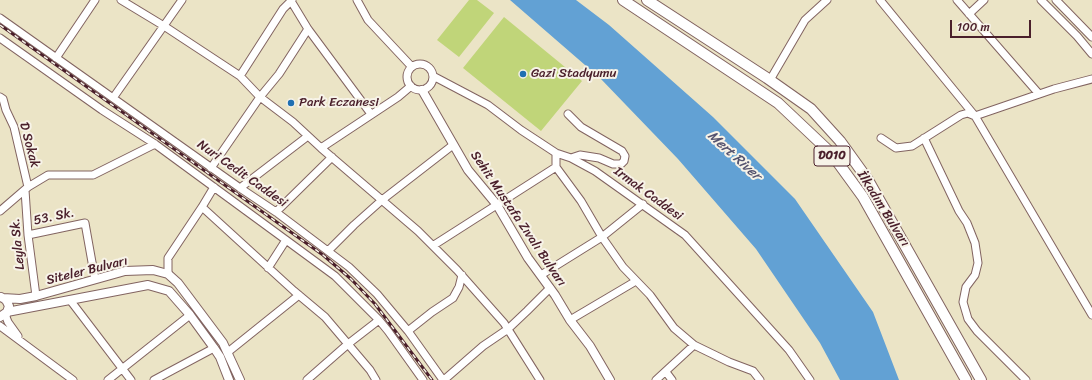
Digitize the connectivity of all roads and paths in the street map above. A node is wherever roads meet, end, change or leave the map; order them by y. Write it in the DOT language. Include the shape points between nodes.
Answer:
graph roads {
  1 [pos="95,0"];
  2 [pos="121,0"];
  3 [pos="182,0"];
  4 [pos="357,0"];
  5 [pos="623,0"];
  6 [pos="647,0"];
  7 [pos="827,0"];
  8 [pos="880,0"];
  9 [pos="957,0"];
  10 [pos="984,0"];
  11 [pos="1041,0"];
  12 [pos="1056,0"];
  13 [pos="292,1"];
  14 [pos="969,14"];
  15 [pos="0,18"];
  16 [pos="164,26"];
  17 [pos="308,29"];
  18 [pos="1092,36"];
  19 [pos="0,38"];
  20 [pos="1092,54"];
  21 [pos="56,58"];
  22 [pos="412,67"];
  23 [pos="240,76"];
  24 [pos="434,76"];
  25 [pos="1092,79"];
  26 [pos="770,80"];
  27 [pos="411,86"];
  28 [pos="422,90"];
  29 [pos="1039,94"];
  30 [pos="0,96"];
  31 [pos="260,97"];
  32 [pos="113,98"];
  33 [pos="3,108"];
  34 [pos="371,114"];
  35 [pos="568,114"];
  36 [pos="975,116"];
  37 [pos="308,136"];
  38 [pos="881,138"];
  39 [pos="924,138"];
  40 [pos="156,144"];
  41 [pos="453,145"];
  42 [pos="321,148"];
  43 [pos="556,153"];
  44 [pos="332,156"];
  45 [pos="571,158"];
  46 [pos="556,167"];
  47 [pos="211,168"];
  48 [pos="214,187"];
  49 [pos="240,188"];
  50 [pos="26,189"];
  51 [pos="382,200"];
  52 [pos="643,204"];
  53 [pos="497,205"];
  54 [pos="202,207"];
  55 [pos="0,211"];
  56 [pos="276,212"];
  57 [pos="28,235"];
  58 [pos="602,237"];
  59 [pos="286,240"];
  60 [pos="434,245"];
  61 [pos="328,251"];
  62 [pos="268,268"];
  63 [pos="168,274"];
  64 [pos="541,275"];
  65 [pos="462,276"];
  66 [pos="95,279"];
  67 [pos="636,281"];
  68 [pos="550,288"];
  69 [pos="299,295"];
  70 [pos="36,296"];
  71 [pos="2,298"];
  72 [pos="70,300"];
  73 [pos="8,312"];
  74 [pos="190,315"];
  75 [pos="1092,315"];
  76 [pos="0,317"];
  77 [pos="379,320"];
  78 [pos="570,320"];
  79 [pos="508,329"];
  80 [pos="1,330"];
  81 [pos="408,331"];
  82 [pos="23,343"];
  83 [pos="348,344"];
  84 [pos="694,345"];
  85 [pos="214,348"];
  86 [pos="228,352"];
  87 [pos="123,368"];
  88 [pos="666,372"];
  89 [pos="164,378"];
  90 [pos="312,379"];
  91 [pos="73,380"];
  92 [pos="108,380"];
  93 [pos="131,380"];
  94 [pos="154,380"];
  95 [pos="229,380"];
  96 [pos="240,380"];
  97 [pos="376,380"];
  98 [pos="423,380"];
  99 [pos="444,380"];
  100 [pos="540,380"];
  101 [pos="610,380"];
  102 [pos="656,380"];
  103 [pos="672,380"];
  104 [pos="760,380"];
  105 [pos="810,380"];
  106 [pos="966,380"];
  107 [pos="980,380"];
  108 [pos="1026,380"];
  1 -- 21 [label="street"];
  2 -- 16 [label="street"];
  3 -- 16 [label="street"];
  4 -- 22 [label="street" via="368,20"];
  5 -- 106 [label="highway, İlkadım Bulvarı / D010" via="778,103 831,153 863,197"];
  6 -- 26 [label="highway, İlkadım Bulvarı / D010"];
  7 -- 26 [label="street" via="805,20"];
  8 -- 36 [label="street"];
  9 -- 14 [label="street"];
  10 -- 14 [label="street"];
  11 -- 20 [label="street"];
  12 -- 18 [label="street"];
  13 -- 17 [label="street"];
  13 -- 23 [label="street" via="284,9"];
  14 -- 29 [label="street"];
  15 -- 21 [label="street, Nuri Cedit Caddesi"];
  16 -- 23 [label="street"];
  16 -- 32 [label="street"];
  17 -- 31 [label="street" via="279,74"];
  17 -- 34 [label="street"];
  19 -- 40 [label="street" via="102,110"];
  21 -- 32 [label="street, Nuri Cedit Caddesi"];
  22 -- 24 [label="street" via="423,64 430,68"];
  22 -- 27 [label="street" via="407,74"];
  23 -- 31 [label="street"];
  24 -- 28 [label="street" via="432,84"];
  24 -- 43 [label="street, Irmak Caddesi" via="488,105"];
  25 -- 29 [label="street"];
  26 -- 107 [label="highway, İlkadım Bulvarı / D010" via="811,109 840,141 868,180"];
  27 -- 28 [label="street"];
  27 -- 34 [label="street"];
  28 -- 41 [label="main road, Sehit Mustafa Zıvalı Bulvarı"];
  29 -- 36 [label="street"];
  30 -- 33 [label="street, D Sokak"];
  31 -- 37 [label="street"];
  31 -- 47 [label="street"];
  32 -- 47 [label="street, Nuri Cedit Caddesi"];
  33 -- 50 [label="street, D Sokak" via="14,127"];
  34 -- 42 [label="street"];
  35 -- 45 [label="street" via="581,127 622,151 625,156 621,164 580,154"];
  36 -- 39 [label="street" via="968,113 961,115"];
  36 -- 75 [label="street"];
  37 -- 42 [label="street"];
  37 -- 49 [label="street"];
  38 -- 39 [label="street" via="896,148 912,146"];
  39 -- 108 [label="street" via="975,243 978,263 975,275 966,287 963,302 968,319 976,331"];
  40 -- 48 [label="street"];
  40 -- 50 [label="street" via="93,175 48,175"];
  41 -- 51 [label="street"];
  41 -- 53 [label="main road, Sehit Mustafa Zıvalı Bulvarı" via="468,170"];
  42 -- 44 [label="street"];
  43 -- 45 [label="street, Irmak Caddesi"];
  43 -- 46 [label="street"];
  44 -- 51 [label="street"];
  44 -- 56 [label="street"];
  45 -- 52 [label="street, Irmak Caddesi"];
  46 -- 53 [label="street"];
  46 -- 58 [label="street" via="581,201"];
  47 -- 49 [label="street, Nuri Cedit Caddesi"];
  48 -- 54 [label="street"];
  48 -- 59 [label="street"];
  49 -- 56 [label="street, Nuri Cedit Caddesi"];
  50 -- 55 [label="street"];
  50 -- 57 [label="street, Leyla Sk."];
  51 -- 60 [label="street"];
  51 -- 61 [label="street"];
  52 -- 58 [label="street"];
  52 -- 105 [label="street, Irmak Caddesi" via="685,235 789,350"];
  53 -- 60 [label="street"];
  53 -- 64 [label="main road, Sehit Mustafa Zıvalı Bulvarı"];
  54 -- 62 [label="street"];
  54 -- 63 [label="street" via="168,258"];
  56 -- 61 [label="street, Nuri Cedit Caddesi"];
  57 -- 66 [label="street, 53. Sk." via="85,223"];
  57 -- 70 [label="street, Leyla Sk."];
  58 -- 64 [label="street"];
  58 -- 67 [label="street"];
  59 -- 62 [label="street"];
  59 -- 77 [label="street" via="335,276"];
  60 -- 65 [label="street"];
  61 -- 81 [label="street, Nuri Cedit Caddesi" via="366,283"];
  62 -- 69 [label="street"];
  63 -- 66 [label="main road, Siteler Bulvarı" via="153,270 125,272"];
  63 -- 86 [label="main road" via="178,283"];
  64 -- 68 [label="main road, Sehit Mustafa Zıvalı Bulvarı"];
  65 -- 79 [label="street"];
  65 -- 81 [label="street" via="453,298"];
  66 -- 70 [label="main road, Siteler Bulvarı"];
  67 -- 78 [label="street"];
  67 -- 84 [label="street" via="674,328"];
  68 -- 78 [label="main road, Sehit Mustafa Zıvalı Bulvarı"];
  68 -- 79 [label="street"];
  69 -- 83 [label="street" via="325,317"];
  69 -- 86 [label="street"];
  70 -- 71 [label="main road, Siteler Bulvarı" via="20,299"];
  71 -- 73 [label="main road" via="8,303"];
  72 -- 73 [label="main road, Siteler Bulvarı"];
  72 -- 74 [label="main road, Siteler Bulvarı" via="148,285 169,291"];
  72 -- 87 [label="street"];
  73 -- 76 [label="main road"];
  73 -- 82 [label="street" via="8,322"];
  74 -- 85 [label="main road, Siteler Bulvarı"];
  74 -- 87 [label="street"];
  77 -- 83 [label="street"];
  77 -- 98 [label="street"];
  78 -- 101 [label="main road, Sehit Mustafa Zıvalı Bulvarı" via="590,346"];
  79 -- 99 [label="street" via="483,346"];
  79 -- 100 [label="street"];
  80 -- 82 [label="street"];
  81 -- 99 [label="street, Nuri Cedit Caddesi"];
  82 -- 91 [label="street"];
  83 -- 90 [label="street"];
  83 -- 97 [label="street"];
  84 -- 88 [label="street"];
  84 -- 104 [label="street" via="753,371"];
  85 -- 89 [label="street"];
  85 -- 95 [label="main road, Siteler Bulvarı"];
  86 -- 96 [label="main road"];
  87 -- 92 [label="street"];
  87 -- 93 [label="street"];
  88 -- 102 [label="street"];
  88 -- 103 [label="street"];
  89 -- 94 [label="street"];
}
